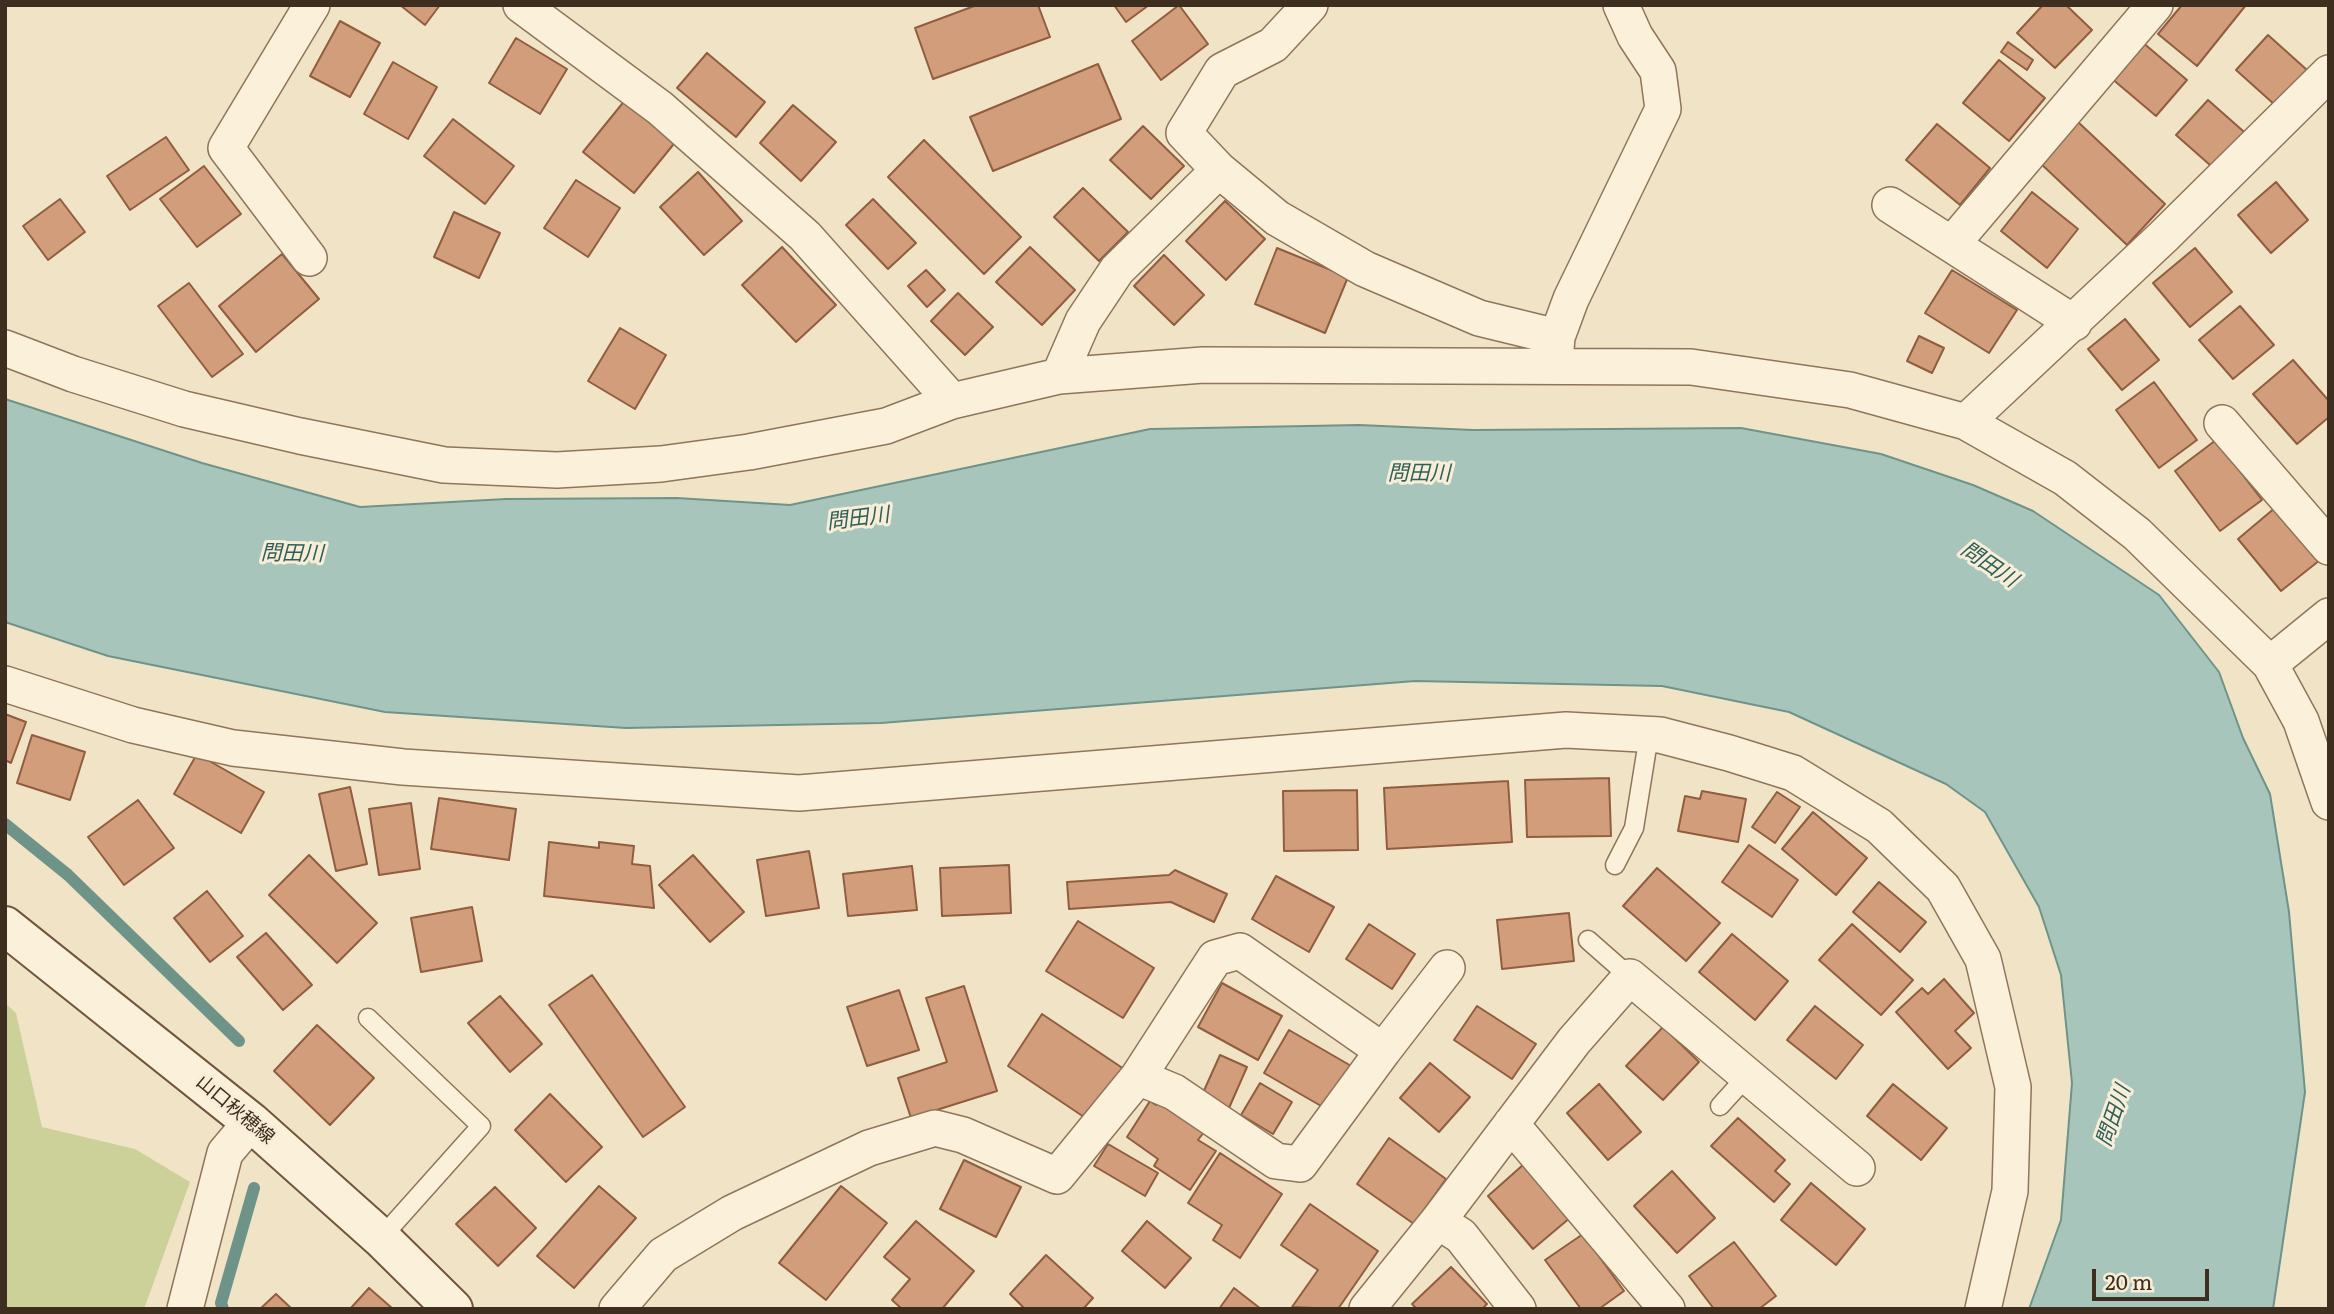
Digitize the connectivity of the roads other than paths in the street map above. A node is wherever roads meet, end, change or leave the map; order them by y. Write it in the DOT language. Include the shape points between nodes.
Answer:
graph roads {
  1 [pos="312,5"];
  2 [pos="521,5"];
  3 [pos="1310,5"];
  4 [pos="1621,5"];
  5 [pos="2155,5"];
  6 [pos="2329,74"];
  7 [pos="1219,170"];
  8 [pos="1890,205"];
  9 [pos="1952,244"];
  10 [pos="309,258"];
  11 [pos="2074,323"];
  12 [pos="5,348"];
  13 [pos="1556,353"];
  14 [pos="1059,376"];
  15 [pos="953,401"];
  16 [pos="1966,422"];
  17 [pos="2222,423"];
  18 [pos="2329,547"];
  19 [pos="2329,616"];
  20 [pos="2270,664"];
  21 [pos="5,684"];
  22 [pos="1649,735"];
  23 [pos="2329,802"];
  24 [pos="1615,865"];
  25 [pos="5,926"];
  26 [pos="1588,940"];
  27 [pos="1447,968"];
  28 [pos="1630,976"];
  29 [pos="368,1018"];
  30 [pos="1383,1051"];
  31 [pos="1748,1075"];
  32 [pos="1138,1077"];
  33 [pos="1720,1106"];
  34 [pos="251,1122"];
  35 [pos="1511,1124"];
  36 [pos="1857,1168"];
  37 [pos="1438,1221"];
  38 [pos="381,1238"];
  39 [pos="185,1309"];
  40 [pos="453,1309"];
  41 [pos="617,1309"];
  42 [pos="1367,1309"];
  43 [pos="1518,1309"];
  44 [pos="1667,1309"];
  45 [pos="1983,1309"];
  1 -- 10 [label="street" via="226,148"];
  2 -- 15 [label="street" via="660,108 806,236"];
  3 -- 7 [label="street" via="1273,45 1222,71 1184,133"];
  4 -- 13 [label="street" via="1658,71 1663,109 1571,299"];
  5 -- 9 [label="street"];
  6 -- 11 [label="street"];
  7 -- 13 [label="street" via="1277,218 1365,270"];
  7 -- 14 [label="street" via="1116,270 1083,321"];
  8 -- 9 [label="street"];
  9 -- 11 [label="street"];
  11 -- 16 [label="street"];
  12 -- 15 [label="street" via="184,409 444,465 557,470 661,464 886,426"];
  13 -- 14 [label="street" via="1203,365"];
  13 -- 16 [label="street" via="1850,390"];
  14 -- 15 [label="street"];
  16 -- 20 [label="street" via="2065,478 2137,534"];
  17 -- 18 [label="street"];
  19 -- 20 [label="street"];
  20 -- 23 [label="street" via="2301,721"];
  21 -- 22 [label="street" via="133,724 233,748 403,767 799,793 1566,730"];
  22 -- 24 [label="lane" via="1634,828"];
  22 -- 45 [label="street" via="1729,753 1793,774 1879,826 1943,888 1983,959 2013,1087 2010,1191"];
  25 -- 34 [label="main road, 山口秋穂線"];
  26 -- 28 [label="lane"];
  27 -- 30 [label="street"];
  28 -- 31 [label="street"];
  28 -- 35 [label="street"];
  29 -- 38 [label="lane" via="481,1126"];
  30 -- 32 [label="street" via="1300,1164 1276,1161 1174,1092"];
  30 -- 32 [label="street" via="1240,951 1215,958"];
  31 -- 33 [label="lane"];
  31 -- 36 [label="street"];
  32 -- 41 [label="street" via="1057,1176 935,1128 869,1148 732,1213 663,1255"];
  34 -- 38 [label="main road, 山口秋穂線"];
  34 -- 39 [label="street" via="225,1153"];
  35 -- 37 [label="street"];
  35 -- 44 [label="street"];
  37 -- 42 [label="street"];
  37 -- 43 [label="street" via="1461,1236"];
  38 -- 40 [label="main road, 山口秋穂線"];
}
